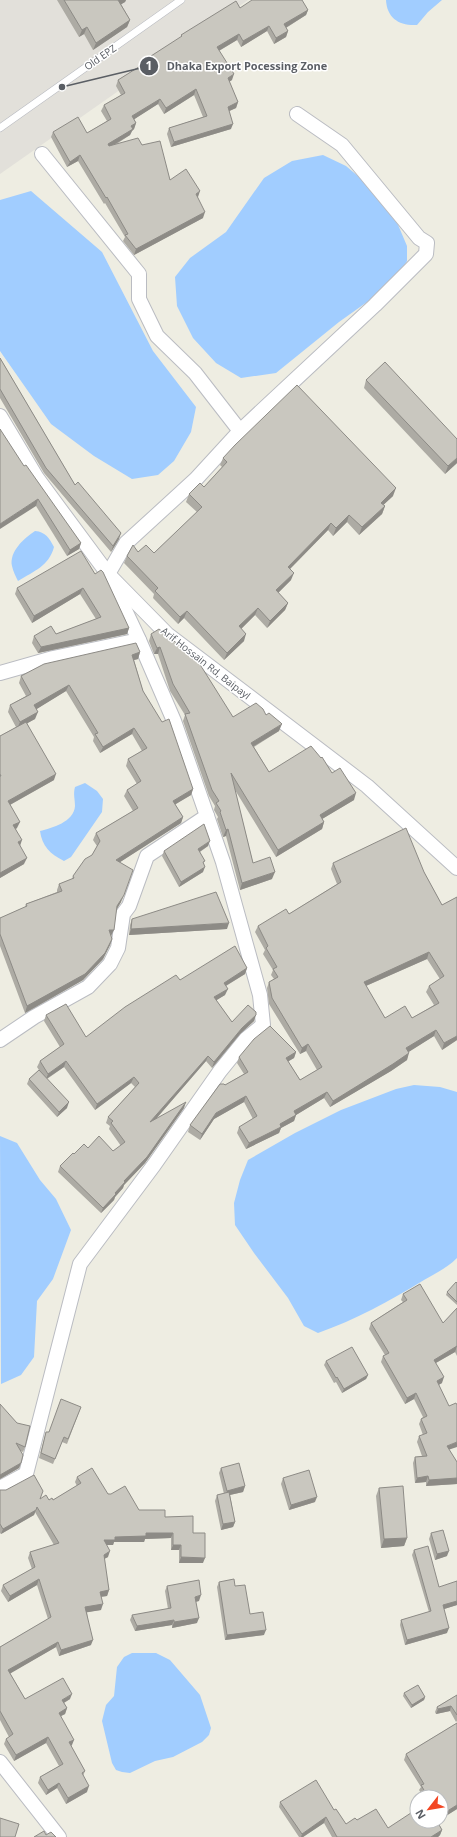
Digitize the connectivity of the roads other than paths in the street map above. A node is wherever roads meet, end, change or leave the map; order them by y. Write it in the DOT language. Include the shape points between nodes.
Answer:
graph roads {
  1 [pos="180,0"];
  2 [pos="297,114"];
  3 [pos="0,128"];
  4 [pos="42,154"];
  5 [pos="0,416"];
  6 [pos="240,431"];
  7 [pos="108,574"];
  8 [pos="139,640"];
  9 [pos="0,673"];
  10 [pos="207,816"];
  11 [pos="457,868"];
  12 [pos="0,1040"];
  13 [pos="0,1488"];
  14 [pos="0,1762"];
  15 [pos="59,1837"];
  1 -- 3 [label="lane, Old EPZ"];
  2 -- 6 [label="street" via="342,145 419,238 427,243 426,254"];
  4 -- 6 [label="street" via="139,274 139,299 158,336 195,373"];
  5 -- 7 [label="street, Arif Hossain Rd, Baipayl" via="37,478"];
  6 -- 7 [label="street" via="196,480 126,543"];
  7 -- 8 [label="street"];
  7 -- 11 [label="street, Arif Hossain Rd, Baipayl" via="167,634 366,786"];
  8 -- 9 [label="street" via="53,658"];
  8 -- 10 [label="street" via="174,721"];
  10 -- 12 [label="street" via="147,856 124,914 118,948 110,964 88,987 34,1017"];
  10 -- 13 [label="street" via="223,862 260,995 263,1025 246,1039 220,1071 80,1264 26,1474"];
  14 -- 15 [label="street"];
}
